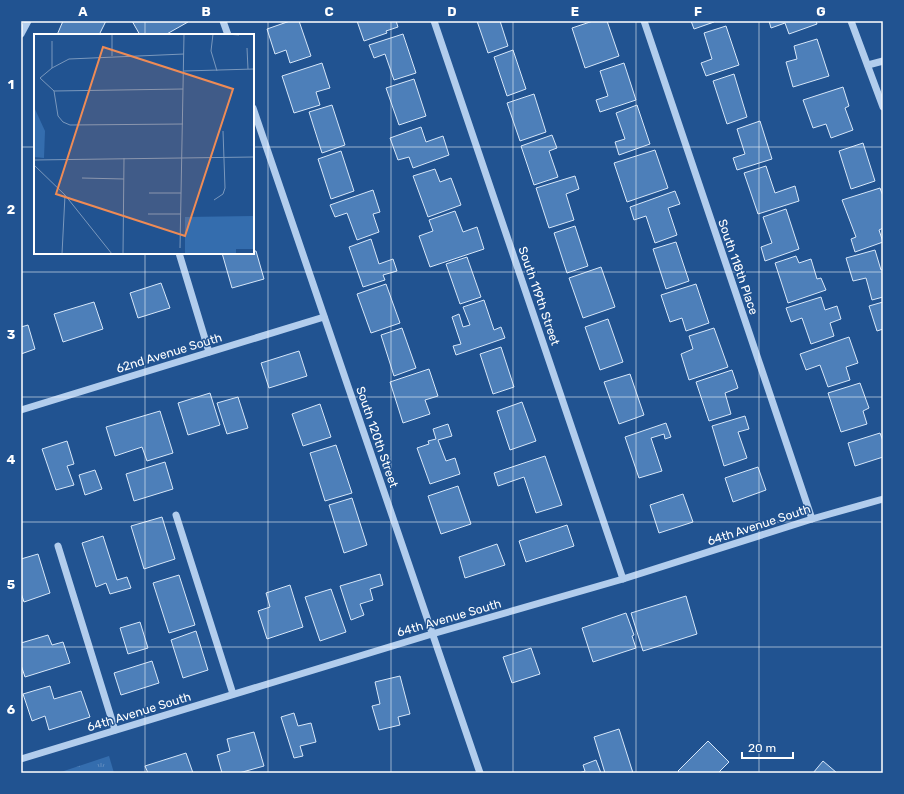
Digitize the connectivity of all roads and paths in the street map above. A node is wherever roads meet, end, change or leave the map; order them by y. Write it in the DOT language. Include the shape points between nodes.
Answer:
graph roads {
  1 [pos="28,21"];
  2 [pos="223,21"];
  3 [pos="434,21"];
  4 [pos="644,21"];
  5 [pos="850,21"];
  6 [pos="21,34"];
  7 [pos="228,34"];
  8 [pos="883,61"];
  9 [pos="868,65"];
  10 [pos="883,108"];
  11 [pos="254,111"];
  12 [pos="179,254"];
  13 [pos="324,317"];
  14 [pos="209,352"];
  15 [pos="21,410"];
  16 [pos="883,499"];
  17 [pos="176,514"];
  18 [pos="812,519"];
  19 [pos="58,546"];
  20 [pos="623,579"];
  21 [pos="432,634"];
  22 [pos="233,694"];
  23 [pos="115,730"];
  24 [pos="21,758"];
  25 [pos="480,773"];
  1 -- 6 [label="street"];
  2 -- 7 [label="street"];
  3 -- 20 [label="street, South 119th Street"];
  4 -- 18 [label="street, South 118th Place"];
  5 -- 9 [label="street"];
  8 -- 9 [label="street"];
  9 -- 10 [label="street"];
  11 -- 13 [label="street, South 120th Street"];
  12 -- 14 [label="street"];
  13 -- 14 [label="street, 62nd Avenue South"];
  13 -- 21 [label="street, South 120th Street"];
  14 -- 15 [label="street, 62nd Avenue South"];
  16 -- 18 [label="street, 64th Avenue South"];
  17 -- 22 [label="street"];
  18 -- 20 [label="street, 64th Avenue South"];
  19 -- 23 [label="street"];
  20 -- 21 [label="street, 64th Avenue South"];
  21 -- 22 [label="street, 64th Avenue South"];
  21 -- 25 [label="street, South 120th Street"];
  22 -- 23 [label="street, 64th Avenue South"];
  23 -- 24 [label="street, 64th Avenue South"];
}
